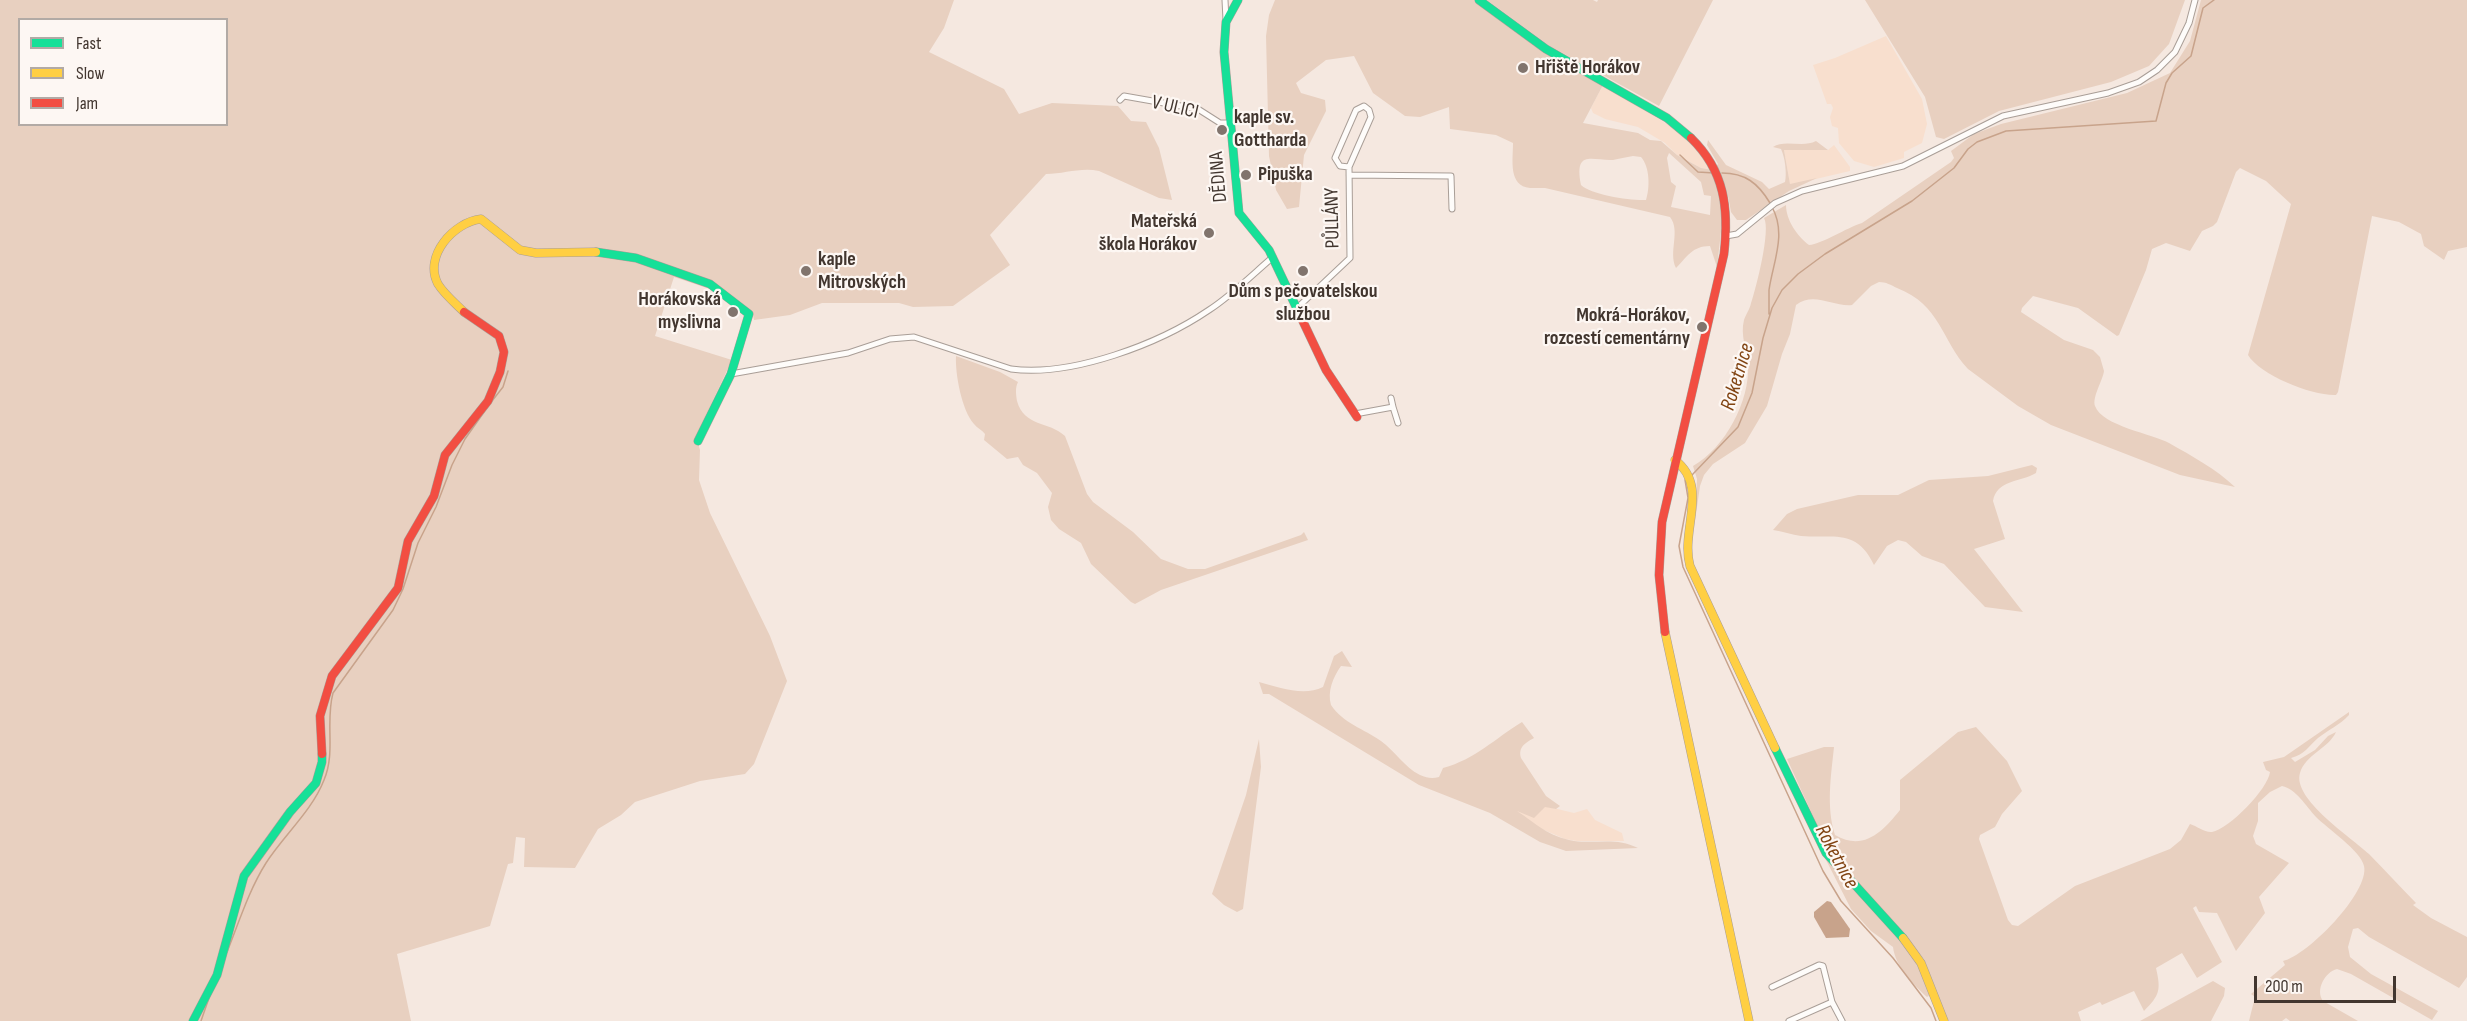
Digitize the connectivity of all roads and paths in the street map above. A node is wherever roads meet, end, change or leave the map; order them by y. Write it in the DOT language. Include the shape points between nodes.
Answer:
graph roads {
  1 [pos="1225,0"];
  2 [pos="1238,0"];
  3 [pos="1479,0"];
  4 [pos="2195,0"];
  5 [pos="1226,22"];
  6 [pos="1120,100"];
  7 [pos="1230,123"];
  8 [pos="1350,167"];
  9 [pos="1349,176"];
  10 [pos="1452,209"];
  11 [pos="1726,236"];
  12 [pos="1273,257"];
  13 [pos="1297,308"];
  14 [pos="730,374"];
  15 [pos="1390,398"];
  16 [pos="1393,407"];
  17 [pos="1356,415"];
  18 [pos="1398,423"];
  19 [pos="698,441"];
  20 [pos="1675,460"];
  21 [pos="1772,987"];
  22 [pos="1832,1002"];
  23 [pos="193,1021"];
  24 [pos="1749,1021"];
  25 [pos="1789,1021"];
  26 [pos="1842,1021"];
  27 [pos="1944,1021"];
  1 -- 5 [label="street"];
  2 -- 5 [label="street, DĚDINA"];
  3 -- 11 [label="street" via="1546,49 1668,118 1698,143 1718,172 1726,205"];
  4 -- 11 [label="street" via="2175,52 2157,70 2133,84 2003,116 1903,166 1820,185 1775,203 1737,234"];
  5 -- 7 [label="street, DĚDINA" via="1224,52"];
  6 -- 7 [label="street, V ULICI" via="1124,96 1198,110 1220,123"];
  7 -- 12 [label="street, DĚDINA" via="1239,213"];
  8 -- 8 [label="street, PŮLLÁNY" via="1371,117 1367,107 1356,110 1335,158 1340,166"];
  8 -- 9 [label="street, PŮLLÁNY"];
  9 -- 10 [label="street, PŮLLÁNY" via="1451,176"];
  9 -- 13 [label="street, PŮLLÁNY" via="1350,258"];
  11 -- 20 [label="street"];
  12 -- 13 [label="street"];
  12 -- 14 [label="street" via="1192,322 1105,360 1028,371 1011,369 914,337"];
  13 -- 17 [label="street" via="1326,370"];
  14 -- 19 [label="street"];
  14 -- 23 [label="street" via="749,314 710,284 636,258 592,251 520,250 481,219 471,220 446,237 434,264 438,284 466,314 499,336 504,352 500,372 488,401 445,456 434,496 408,541 398,588 332,676 320,716 322,762 316,783 244,876 218,975"];
  15 -- 16 [label="street"];
  16 -- 17 [label="street"];
  16 -- 18 [label="street"];
  20 -- 24 [label="street" via="1659,543 1660,604"];
  20 -- 27 [label="street" via="1688,477 1693,498 1688,556 1692,572 1818,839 1826,853 1910,946"];
  21 -- 22 [label="street" via="1823,966"];
  22 -- 25 [label="street"];
  22 -- 26 [label="street"];
}
